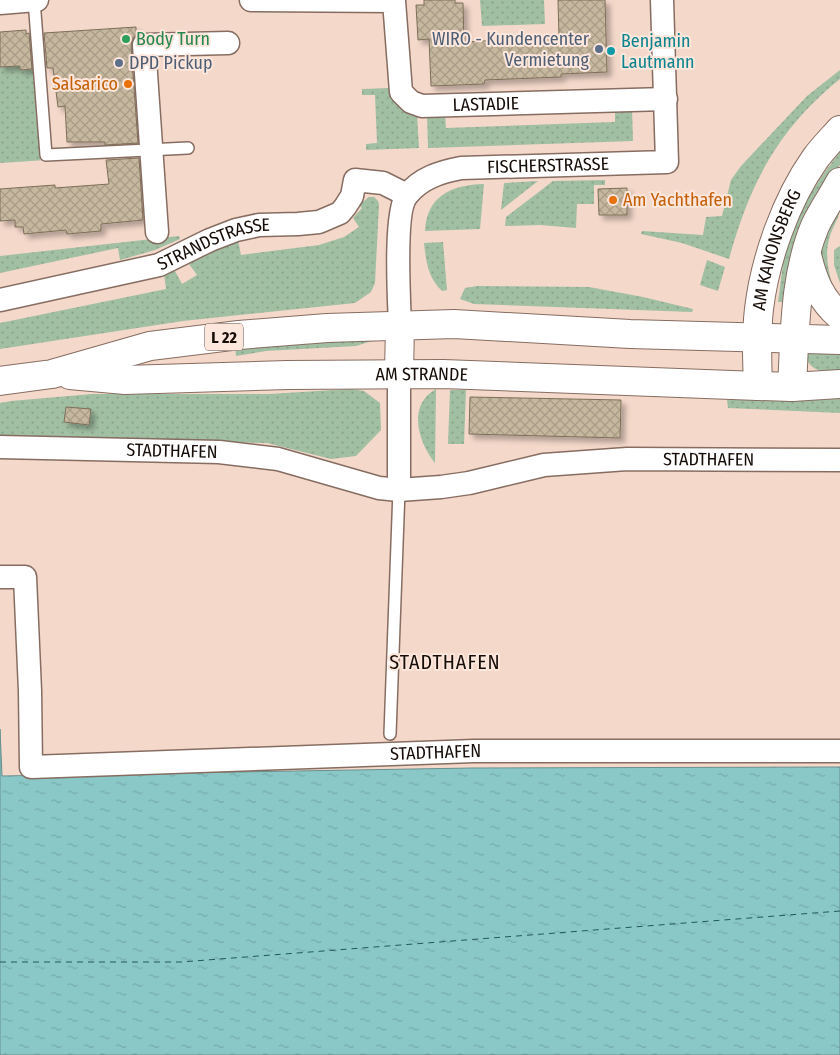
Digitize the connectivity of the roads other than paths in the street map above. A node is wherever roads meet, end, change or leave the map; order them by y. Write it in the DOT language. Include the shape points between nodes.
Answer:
graph roads {
  1 [pos="35,0"];
  2 [pos="251,0"];
  3 [pos="662,0"];
  4 [pos="0,3"];
  5 [pos="228,43"];
  6 [pos="666,99"];
  7 [pos="840,130"];
  8 [pos="188,148"];
  9 [pos="150,149"];
  10 [pos="840,182"];
  11 [pos="407,195"];
  12 [pos="157,232"];
  13 [pos="807,251"];
  14 [pos="0,300"];
  15 [pos="840,316"];
  16 [pos="400,325"];
  17 [pos="757,338"];
  18 [pos="795,338"];
  19 [pos="840,340"];
  20 [pos="52,374"];
  21 [pos="400,374"];
  22 [pos="0,381"];
  23 [pos="840,384"];
  24 [pos="758,386"];
  25 [pos="792,387"];
  26 [pos="0,447"];
  27 [pos="840,460"];
  28 [pos="399,490"];
  29 [pos="0,577"];
  30 [pos="390,734"];
  31 [pos="840,751"];
  1 -- 4 [label="street"];
  1 -- 9 [label="lane" via="46,155"];
  2 -- 6 [label="street, LASTADIE" via="394,1 401,92 411,102 422,106"];
  3 -- 6 [label="street, FISCHERSTRASSE"];
  5 -- 9 [label="street" via="144,45"];
  6 -- 11 [label="street, FISCHERSTRASSE" via="668,162 461,168 428,178"];
  7 -- 17 [label="main road, AM KANONSBERG" via="816,157 792,196 768,268"];
  8 -- 9 [label="lane"];
  9 -- 12 [label="street"];
  10 -- 13 [label="main road, AM KANONSBERG" via="816,225"];
  11 -- 14 [label="street, STRANDSTRASSE" via="383,183 355,180 349,202 340,213 323,220 236,230 160,265"];
  11 -- 16 [label="street" via="399,218"];
  13 -- 15 [label="main road" via="820,294"];
  13 -- 18 [label="main road, AM KANONSBERG"];
  16 -- 17 [label="main road, AM STRANDE / L 22" via="454,324"];
  16 -- 20 [label="main road, AM STRANDE / L 22" via="318,328 150,346"];
  16 -- 21 [label="main road"];
  17 -- 18 [label="main road, L 22"];
  17 -- 24 [label="main road, AM KANONSBERG"];
  18 -- 19 [label="main road, L 22"];
  18 -- 25 [label="main road, AM KANONSBERG"];
  20 -- 21 [label="main road, AM STRANDE / L 22" via="125,380"];
  20 -- 22 [label="main road, AM STRANDE / L 22"];
  21 -- 24 [label="main road, AM STRANDE / L 22"];
  21 -- 28 [label="street"];
  23 -- 25 [label="main road, L 22"];
  24 -- 25 [label="main road, AM STRANDE / L 22"];
  26 -- 28 [label="street, STADTHAFEN" via="219,452 278,459 379,488"];
  27 -- 28 [label="street, STADTHAFEN" via="617,460 544,465 469,483"];
  28 -- 30 [label="lane"];
  29 -- 31 [label="street, STADTHAFEN" via="25,576 31,766 474,751"];
}
